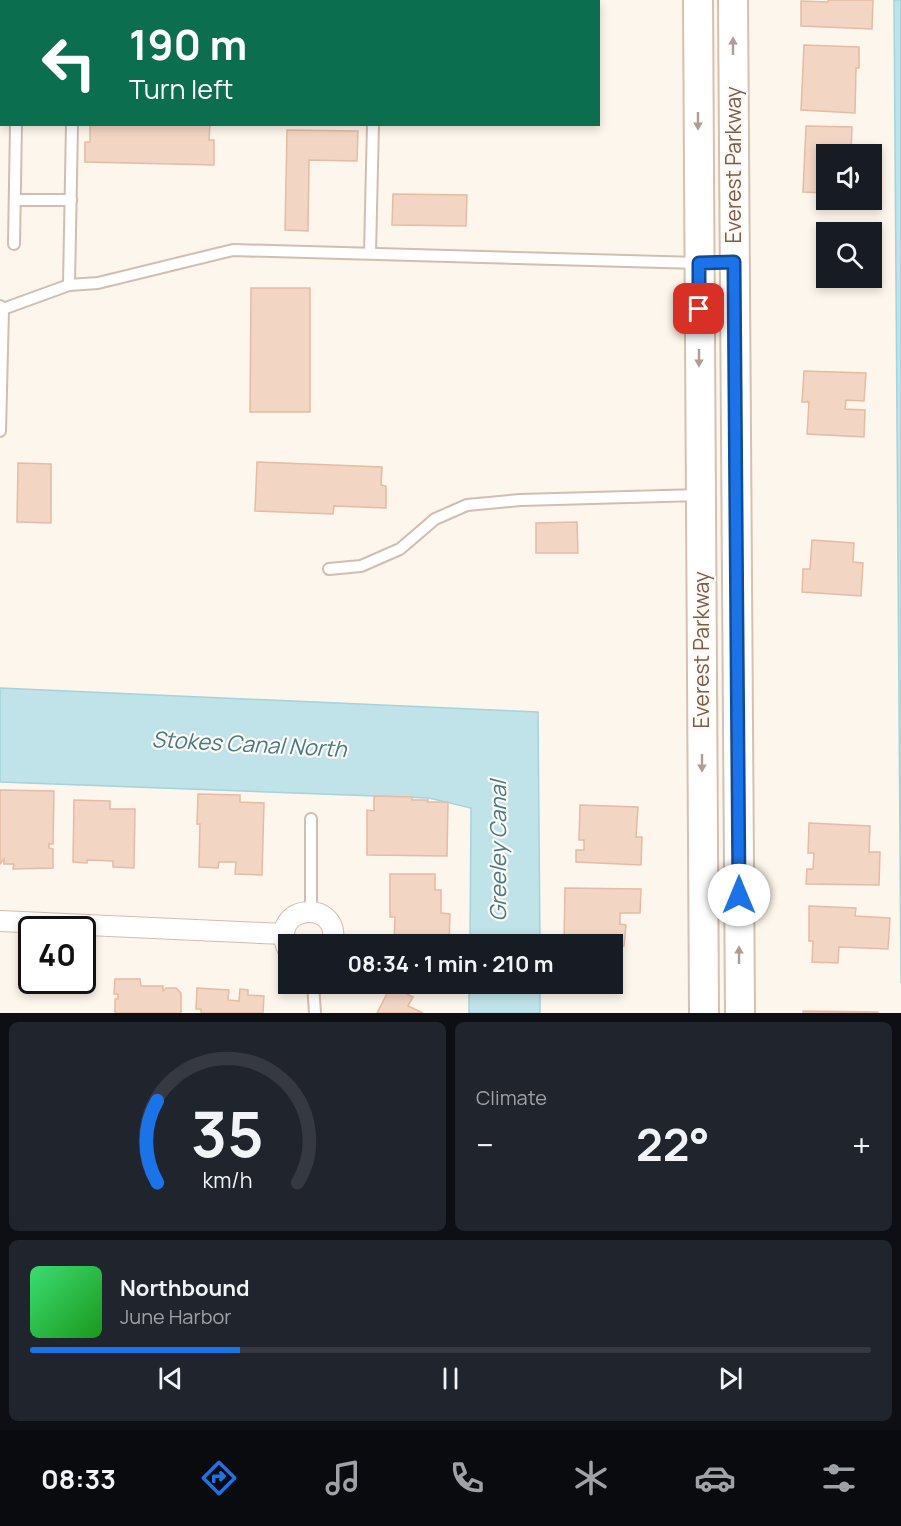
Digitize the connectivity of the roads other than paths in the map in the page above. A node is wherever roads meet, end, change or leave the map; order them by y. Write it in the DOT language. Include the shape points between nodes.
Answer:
graph roads {
  1 [pos="698,0"];
  2 [pos="733,0"];
  3 [pos="16,126"];
  4 [pos="72,126"];
  5 [pos="373,126"];
  6 [pos="15,200"];
  7 [pos="71,200"];
  8 [pos="14,244"];
  9 [pos="370,253"];
  10 [pos="734,262"];
  11 [pos="699,263"];
  12 [pos="69,285"];
  13 [pos="2,308"];
  14 [pos="0,431"];
  15 [pos="736,494"];
  16 [pos="700,495"];
  17 [pos="329,569"];
  18 [pos="311,819"];
  19 [pos="311,911"];
  20 [pos="0,921"];
  21 [pos="286,934"];
  22 [pos="333,934"];
  23 [pos="278,941"];
  24 [pos="314,994"];
  25 [pos="315,1013"];
  26 [pos="704,1013"];
  27 [pos="740,1013"];
  1 -- 11 [label="street, Everest Parkway, one-way"];
  10 -- 2 [label="street, Everest Parkway, one-way"];
  3 -- 6 [label="lane"];
  4 -- 7 [label="lane"];
  5 -- 9 [label="lane"];
  6 -- 7 [label="lane"];
  6 -- 8 [label="lane"];
  7 -- 12 [label="lane"];
  9 -- 11 [label="lane"];
  9 -- 12 [label="lane" via="233,250 98,283"];
  10 -- 11 [label="street"];
  10 -- 15 [label="street, Everest Parkway"];
  11 -- 16 [label="street, Everest Parkway, one-way"];
  12 -- 13 [label="lane"];
  13 -- 14 [label="lane"];
  15 -- 16 [label="street"];
  27 -- 15 [label="street, Everest Parkway, one-way"];
  16 -- 17 [label="lane" via="467,505 435,519 400,549 361,566"];
  16 -- 26 [label="street, Everest Parkway, one-way"];
  18 -- 19 [label="lane"];
  19 -- 21 [label="street" via="296,915 286,926"];
  19 -- 22 [label="street" via="331,924"];
  20 -- 23 [label="street"];
  24 -- 25 [label="lane"];
}
